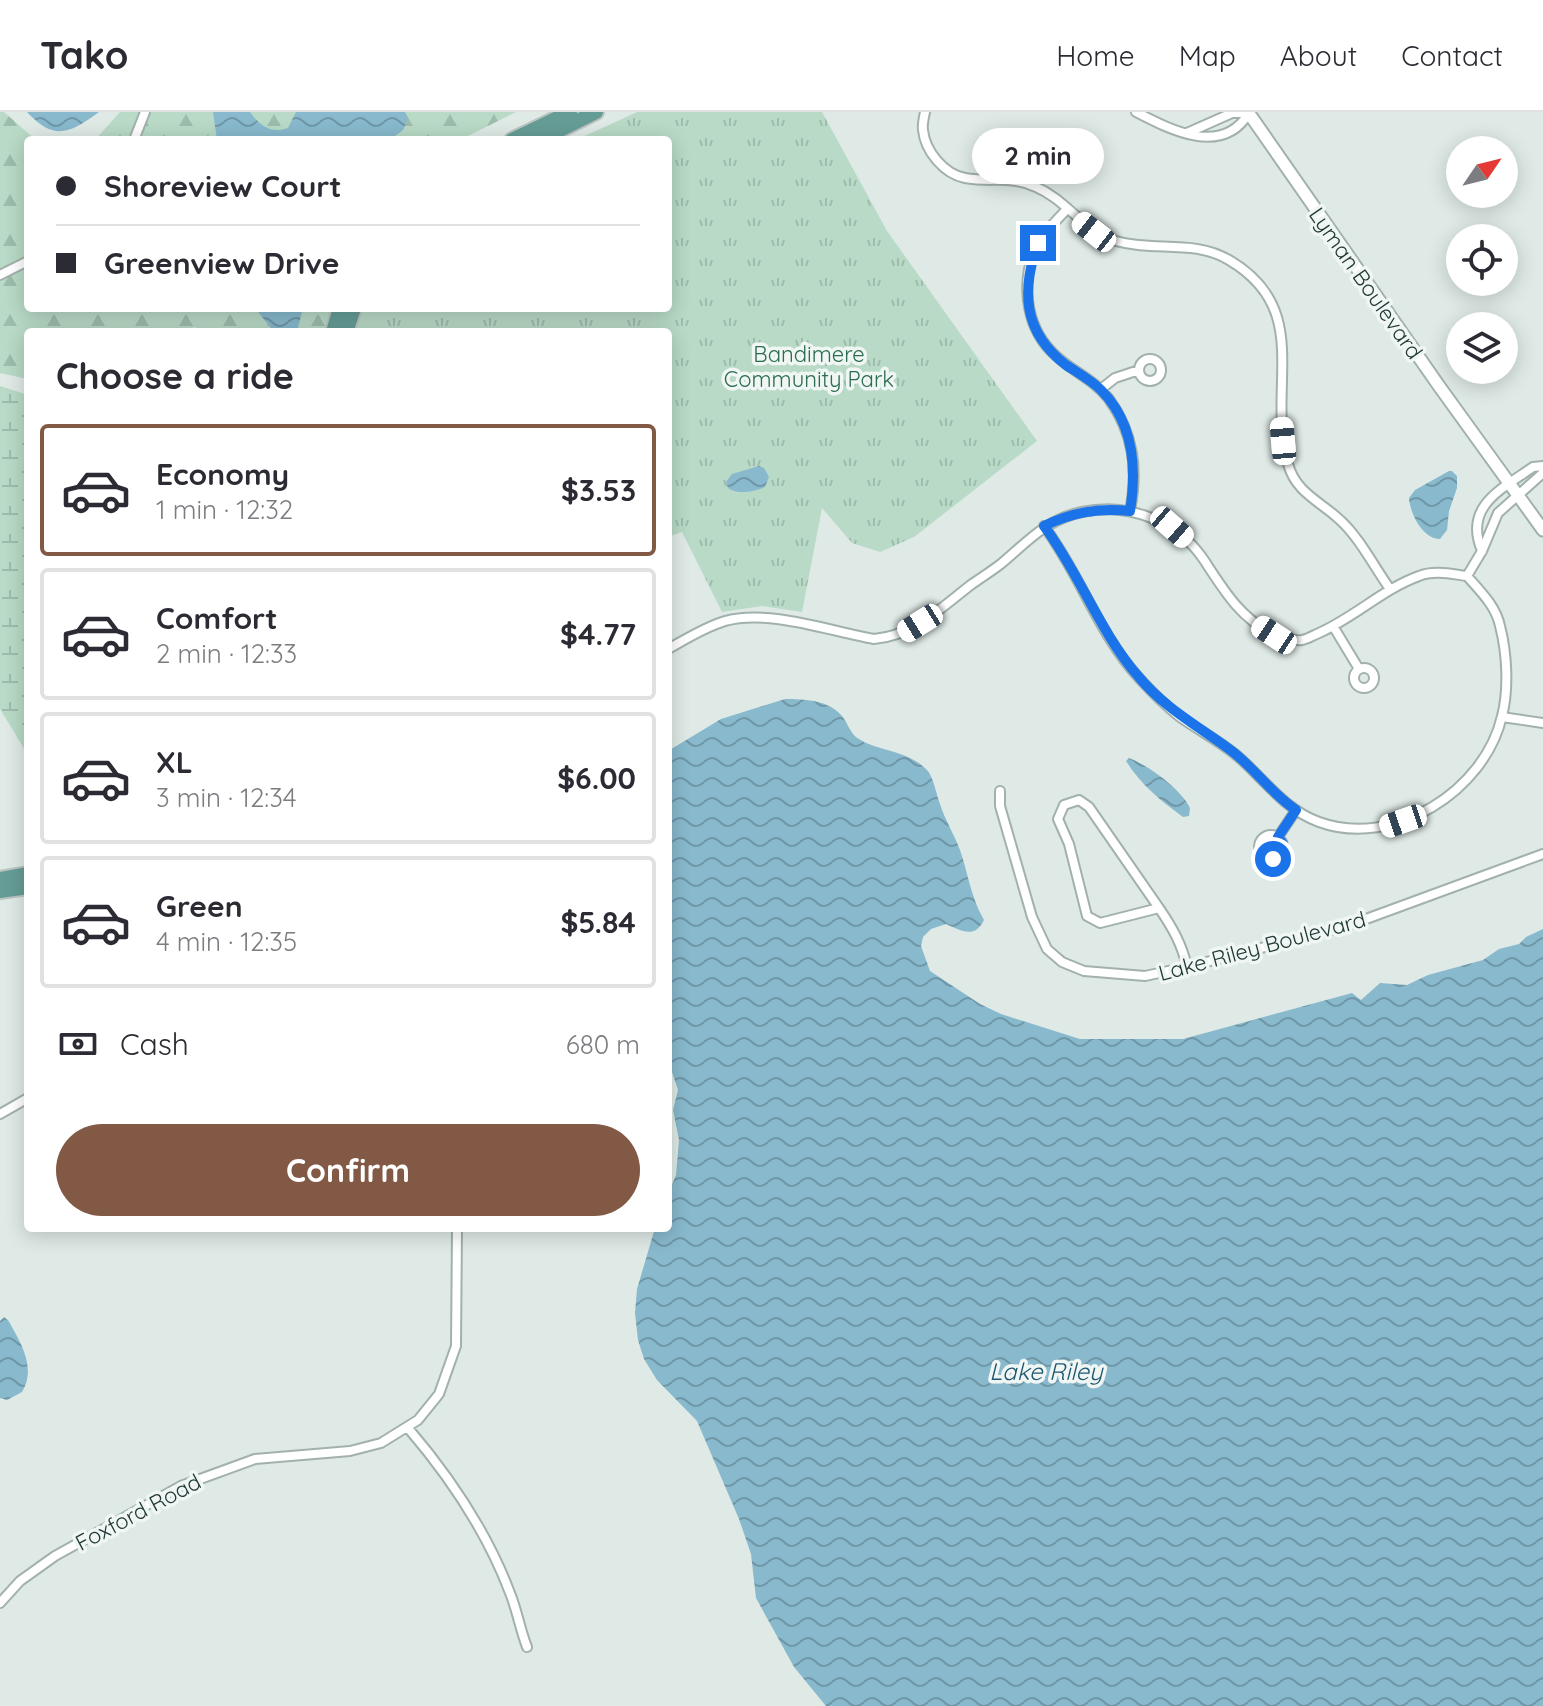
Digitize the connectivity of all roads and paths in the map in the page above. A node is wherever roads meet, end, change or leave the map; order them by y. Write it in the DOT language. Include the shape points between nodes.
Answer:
graph roads {
  1 [pos="145,112"];
  2 [pos="570,112"];
  3 [pos="596,112"];
  4 [pos="925,112"];
  5 [pos="1136,112"];
  6 [pos="1248,112"];
  7 [pos="1186,133"];
  8 [pos="136,136"];
  9 [pos="520,136"];
  10 [pos="548,136"];
  11 [pos="1067,209"];
  12 [pos="24,263"];
  13 [pos="0,275"];
  14 [pos="1139,370"];
  15 [pos="1101,389"];
  16 [pos="1543,466"];
  17 [pos="1543,473"];
  18 [pos="1509,484"];
  19 [pos="1518,496"];
  20 [pos="1130,511"];
  21 [pos="1044,526"];
  22 [pos="1543,530"];
  23 [pos="1482,551"];
  24 [pos="1467,576"];
  25 [pos="1390,589"];
  26 [pos="1333,626"];
  27 [pos="672,647"];
  28 [pos="1359,669"];
  29 [pos="1502,717"];
  30 [pos="1543,723"];
  31 [pos="1000,791"];
  32 [pos="1296,810"];
  33 [pos="1278,837"];
  34 [pos="1543,854"];
  35 [pos="24,875"];
  36 [pos="0,879"];
  37 [pos="24,888"];
  38 [pos="0,891"];
  39 [pos="1159,908"];
  40 [pos="1187,967"];
  41 [pos="24,1100"];
  42 [pos="0,1114"];
  43 [pos="457,1232"];
  44 [pos="408,1428"];
  45 [pos="0,1603"];
  46 [pos="527,1647"];
  1 -- 8 [label="street"];
  2 -- 9 [label="main road"];
  3 -- 10 [label="main road"];
  4 -- 11 [label="street" via="929,149 952,172 1037,187"];
  5 -- 7 [label="street"];
  6 -- 7 [label="street" via="1232,113"];
  6 -- 7 [label="street" via="1241,125 1216,137"];
  6 -- 18 [label="street, Lyman Boulevard"];
  11 -- 15 [label="street" via="1049,227 1033,257 1027,289 1030,315 1050,351"];
  11 -- 25 [label="street" via="1094,232 1114,240 1200,248 1226,258 1261,286 1282,329 1281,416 1294,480 1341,520"];
  12 -- 13 [label="street"];
  14 -- 15 [label="street"];
  15 -- 20 [label="street" via="1119,415 1133,451"];
  16 -- 18 [label="street"];
  17 -- 19 [label="street"];
  18 -- 19 [label="street, Lyman Boulevard"];
  18 -- 23 [label="street" via="1485,502 1478,517 1475,536"];
  19 -- 22 [label="street, Lyman Boulevard"];
  19 -- 23 [label="street" via="1498,513"];
  20 -- 21 [label="street" via="1081,512"];
  20 -- 26 [label="street" via="1179,533 1233,603 1274,635 1303,640"];
  21 -- 27 [label="street" via="935,614 890,638 768,618 741,619 705,629"];
  21 -- 32 [label="street" via="1139,678"];
  23 -- 24 [label="street"];
  24 -- 25 [label="street" via="1422,575"];
  24 -- 29 [label="street" via="1500,624"];
  25 -- 26 [label="street"];
  26 -- 28 [label="street"];
  29 -- 30 [label="street"];
  29 -- 32 [label="street" via="1469,775 1422,814 1384,827 1357,829 1321,823"];
  31 -- 40 [label="street, Lake Riley Boulevard" via="1032,917 1047,949 1084,971 1145,976"];
  32 -- 33 [label="street"];
  34 -- 40 [label="street, Lake Riley Boulevard" via="1347,926"];
  35 -- 36 [label="main road"];
  37 -- 38 [label="main road"];
  39 -- 39 [label="street" via="1089,807 1079,800 1064,805 1058,819 1087,916 1100,923"];
  39 -- 40 [label="street" via="1179,939"];
  41 -- 42 [label="street"];
  43 -- 44 [label="street, Foxford Road" via="456,1346 439,1394"];
  44 -- 45 [label="street, Foxford Road" via="350,1451 255,1459 181,1486 55,1556"];
  44 -- 46 [label="street" via="481,1530"];
}
